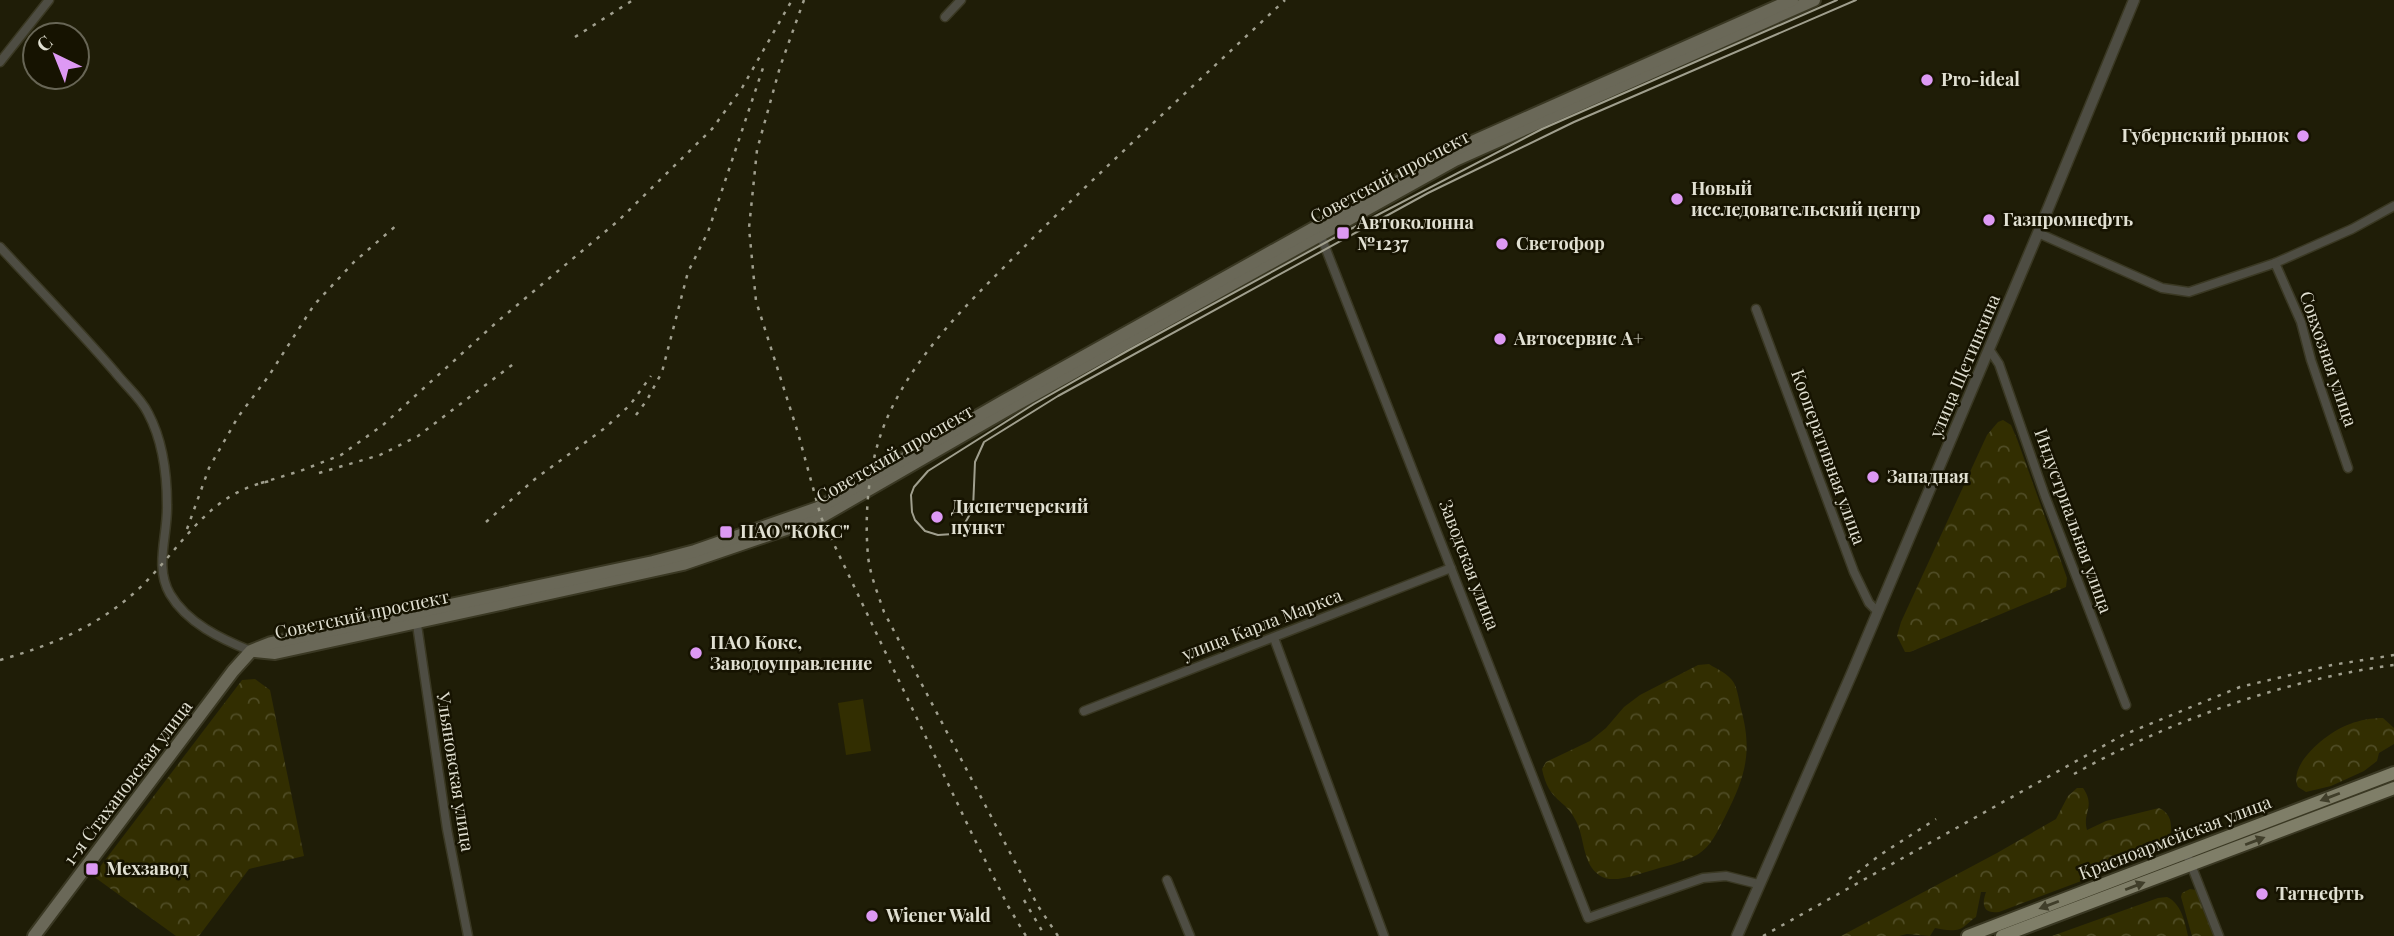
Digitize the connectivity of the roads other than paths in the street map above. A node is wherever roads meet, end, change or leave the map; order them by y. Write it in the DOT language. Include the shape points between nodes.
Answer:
graph roads {
  1 [pos="50,0"];
  2 [pos="961,0"];
  3 [pos="1792,0"];
  4 [pos="1814,0"];
  5 [pos="2134,0"];
  6 [pos="945,17"];
  7 [pos="0,62"];
  8 [pos="2394,206"];
  9 [pos="1318,230"];
  10 [pos="2038,233"];
  11 [pos="0,247"];
  12 [pos="2275,262"];
  13 [pos="1756,309"];
  14 [pos="1989,349"];
  15 [pos="2348,468"];
  16 [pos="1451,568"];
  17 [pos="1878,612"];
  18 [pos="416,617"];
  19 [pos="1274,638"];
  20 [pos="251,651"];
  21 [pos="2126,705"];
  22 [pos="1084,711"];
  23 [pos="2394,773"];
  24 [pos="2394,789"];
  25 [pos="2189,859"];
  26 [pos="1167,880"];
  27 [pos="1758,884"];
  28 [pos="34,936"];
  29 [pos="468,936"];
  30 [pos="1190,936"];
  31 [pos="1384,936"];
  32 [pos="1737,936"];
  33 [pos="1968,936"];
  34 [pos="2002,936"];
  35 [pos="2219,936"];
  1 -- 7 [label="street"];
  2 -- 6 [label="street"];
  3 -- 9 [label="main road, Советский проспект" via="1490,132"];
  4 -- 9 [label="main road, Советский проспект" via="1497,140"];
  5 -- 10 [label="street, улица Щетинкина"];
  8 -- 12 [label="street"];
  9 -- 16 [label="street, Заводская улица"];
  9 -- 18 [label="main road, Советский проспект" via="818,508 695,551"];
  10 -- 12 [label="street" via="2146,281 2180,291 2198,290"];
  10 -- 14 [label="street, улица Щетинкина"];
  11 -- 20 [label="street" via="148,411 162,447 167,506 162,566 169,593 196,622"];
  12 -- 15 [label="street, Совхозная улица" via="2298,313"];
  13 -- 17 [label="street, Кооперативная улица" via="1854,572"];
  14 -- 17 [label="street, улица Щетинкина"];
  14 -- 21 [label="street, Индустриальная улица" via="1999,364"];
  16 -- 19 [label="street, улица Карла Маркса"];
  16 -- 27 [label="street, Заводская улица" via="1588,918 1703,877 1726,876"];
  17 -- 27 [label="street, улица Щетинкина"];
  18 -- 20 [label="main road, Советский проспект" via="275,653"];
  18 -- 29 [label="street, Ульяновская улица" via="447,830"];
  19 -- 22 [label="street, улица Карла Маркса"];
  19 -- 31 [label="street"];
  20 -- 28 [label="main road, 1-я Стахановская улица"];
  23 -- 25 [label="main road, Красноармейская улица, one-way"];
  25 -- 24 [label="main road, Красноармейская улица, one-way"];
  25 -- 33 [label="main road, Красноармейская улица, one-way"];
  34 -- 25 [label="main road, Красноармейская улица, one-way"];
  25 -- 35 [label="street"];
  26 -- 30 [label="street"];
  27 -- 32 [label="street, улица Щетинкина"];
}
